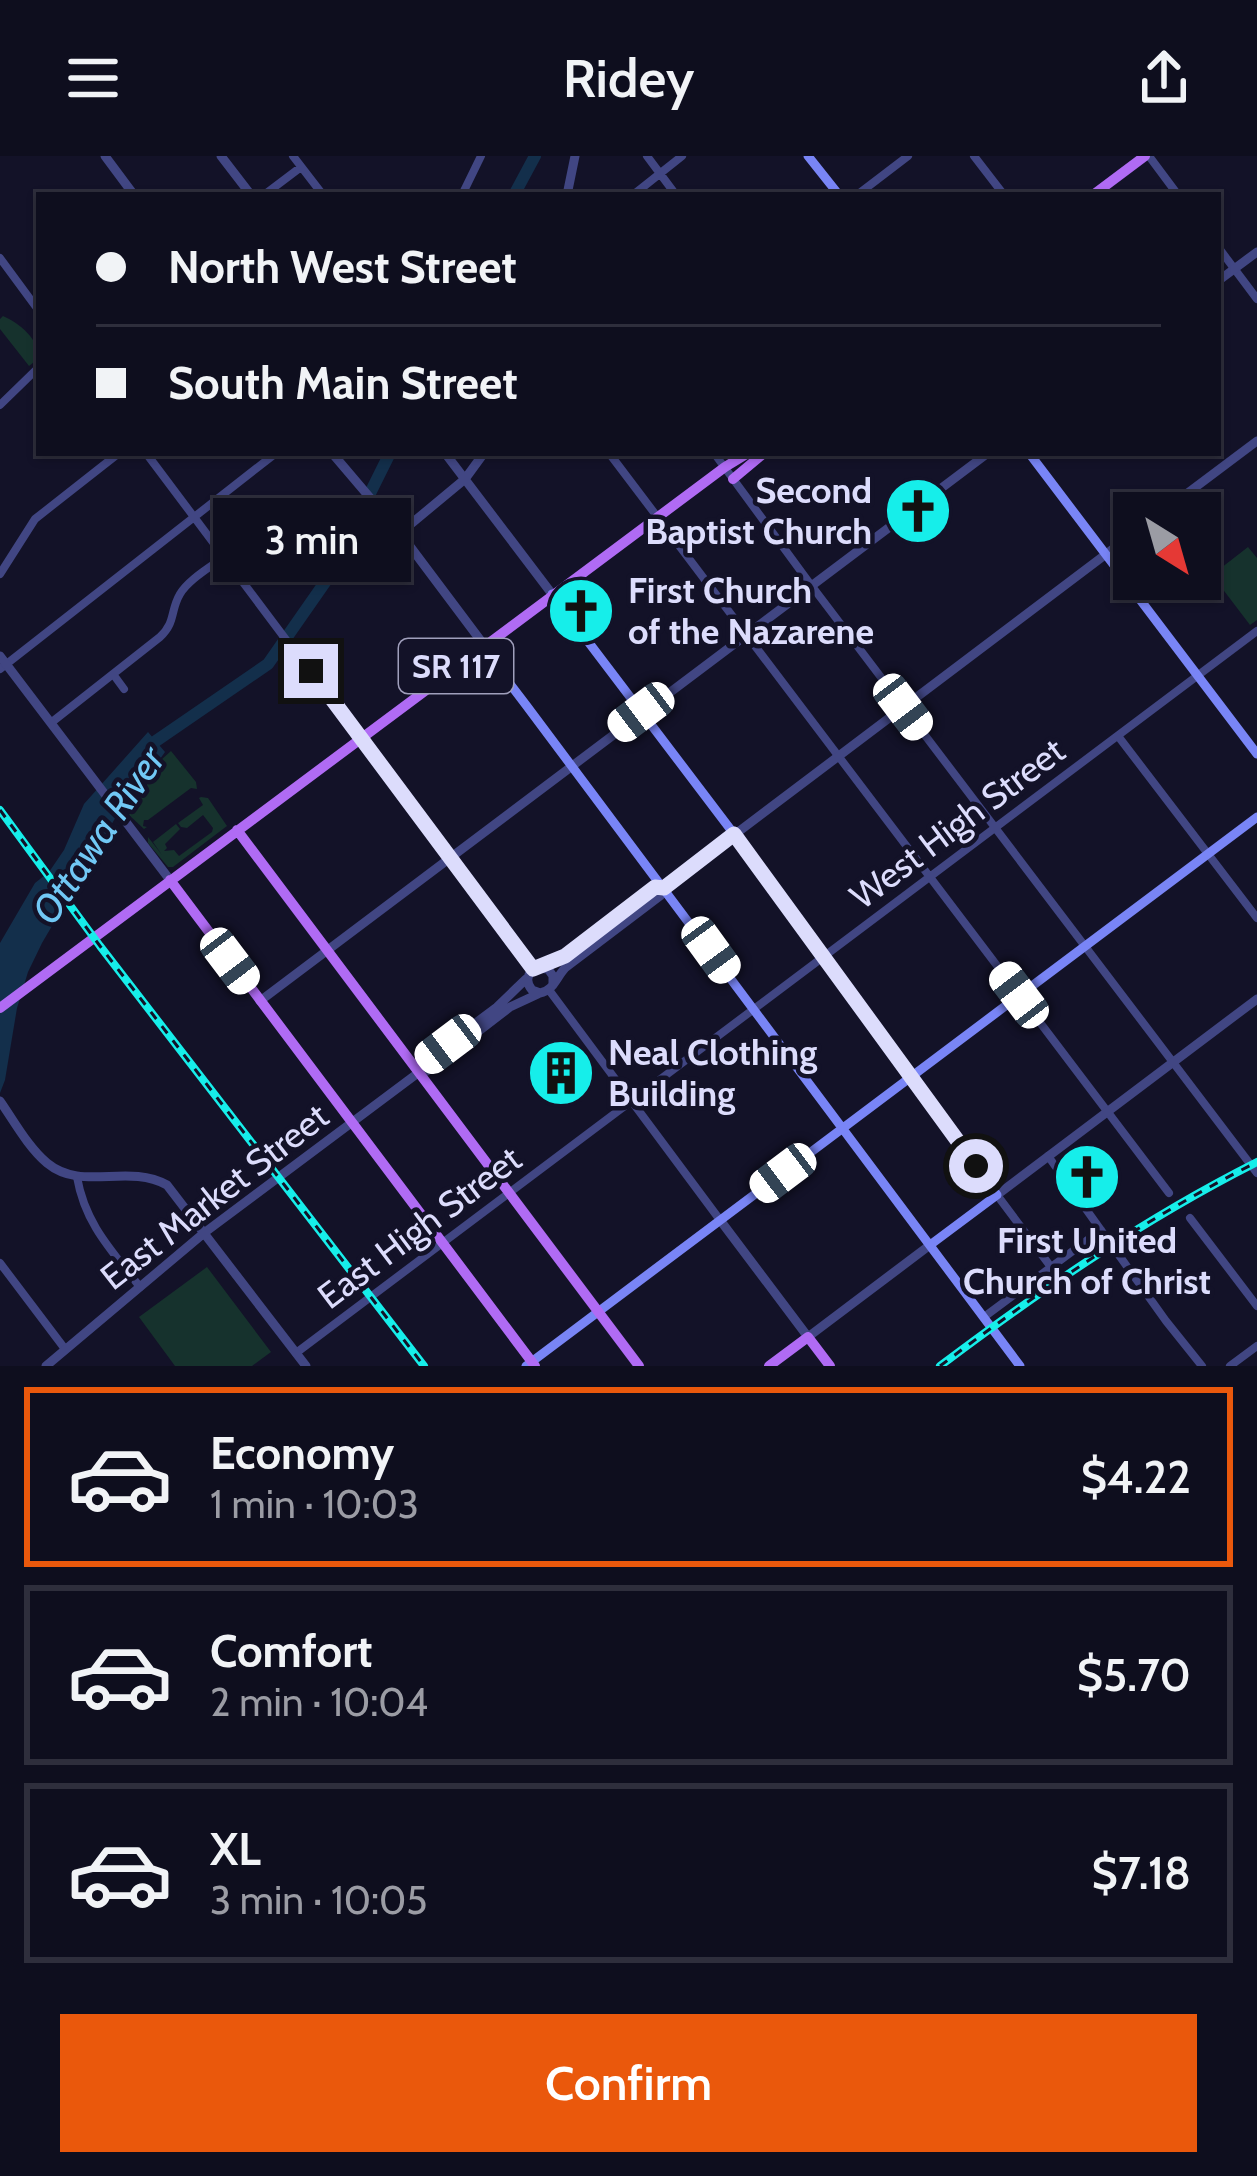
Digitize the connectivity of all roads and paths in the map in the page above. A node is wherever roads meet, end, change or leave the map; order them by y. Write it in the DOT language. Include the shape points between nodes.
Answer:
graph roads {
  1 [pos="105,156"];
  2 [pos="221,156"];
  3 [pos="293,156"];
  4 [pos="481,156"];
  5 [pos="574,156"];
  6 [pos="647,156"];
  7 [pos="682,156"];
  8 [pos="808,156"];
  9 [pos="908,156"];
  10 [pos="974,156"];
  11 [pos="1147,156"];
  12 [pos="301,167"];
  13 [pos="660,173"];
  14 [pos="132,192"];
  15 [pos="248,192"];
  16 [pos="268,192"];
  17 [pos="321,192"];
  18 [pos="463,192"];
  19 [pos="568,192"];
  20 [pos="637,192"];
  21 [pos="674,192"];
  22 [pos="836,192"];
  23 [pos="861,192"];
  24 [pos="1002,192"];
  25 [pos="1097,192"];
  26 [pos="1176,192"];
  27 [pos="1221,252"];
  28 [pos="1257,252"];
  29 [pos="0,258"];
  30 [pos="1234,269"];
  31 [pos="1221,279"];
  32 [pos="1257,299"];
  33 [pos="36,307"];
  34 [pos="36,370"];
  35 [pos="0,405"];
  36 [pos="1257,441"];
  37 [pos="115,456"];
  38 [pos="148,456"];
  39 [pos="272,456"];
  40 [pos="335,456"];
  41 [pos="447,456"];
  42 [pos="482,456"];
  43 [pos="612,456"];
  44 [pos="716,456"];
  45 [pos="743,456"];
  46 [pos="761,456"];
  47 [pos="984,456"];
  48 [pos="1031,456"];
  49 [pos="724,467"];
  50 [pos="465,479"];
  51 [pos="734,479"];
  52 [pos="1189,492"];
  53 [pos="195,516"];
  54 [pos="657,517"];
  55 [pos="400,533"];
  56 [pos="1113,549"];
  57 [pos="1105,555"];
  58 [pos="225,556"];
  59 [pos="0,574"];
  60 [pos="811,585"];
  61 [pos="552,594"];
  62 [pos="1257,631"];
  63 [pos="746,635"];
  64 [pos="484,645"];
  65 [pos="2,663"];
  66 [pos="113,674"];
  67 [pos="1199,675"];
  68 [pos="124,689"];
  69 [pos="903,707"];
  70 [pos="641,712"];
  71 [pos="52,722"];
  72 [pos="1118,736"];
  73 [pos="361,737"];
  74 [pos="1257,754"];
  75 [pos="838,756"];
  76 [pos="572,764"];
  77 [pos="1257,817"];
  78 [pos="994,828"];
  79 [pos="237,830"];
  80 [pos="734,834"];
  81 [pos="1208,854"];
  82 [pos="449,856"];
  83 [pos="929,877"];
  84 [pos="170,880"];
  85 [pos="664,888"];
  86 [pos="1257,918"];
  87 [pos="1084,947"];
  88 [pos="326,951"];
  89 [pos="824,957"];
  90 [pos="534,971"];
  91 [pos="547,990"];
  92 [pos="1019,995"];
  93 [pos="1257,999"];
  94 [pos="260,1001"];
  95 [pos="0,1008"];
  96 [pos="754,1009"];
  97 [pos="1174,1062"];
  98 [pos="911,1077"];
  99 [pos="422,1078"];
  100 [pos="632,1101"];
  101 [pos="3,1105"];
  102 [pos="1108,1112"];
  103 [pos="351,1122"];
  104 [pos="843,1128"];
  105 [pos="1048,1156"];
  106 [pos="1257,1173"];
  107 [pos="77,1178"];
  108 [pos="509,1193"];
  109 [pos="1169,1193"];
  110 [pos="997,1195"];
  111 [pos="1190,1218"];
  112 [pos="720,1220"];
  113 [pos="1101,1230"];
  114 [pos="204,1233"];
  115 [pos="442,1243"];
  116 [pos="930,1245"];
  117 [pos="0,1263"];
  118 [pos="1051,1267"];
  119 [pos="140,1287"];
  120 [pos="1257,1306"];
  121 [pos="599,1311"];
  122 [pos="984,1317"];
  123 [pos="808,1337"];
  124 [pos="1257,1346"];
  125 [pos="65,1349"];
  126 [pos="296,1353"];
  127 [pos="531,1364"];
  128 [pos="46,1366"];
  129 [pos="306,1366"];
  130 [pos="639,1366"];
  131 [pos="770,1366"];
  132 [pos="830,1366"];
  133 [pos="1020,1366"];
  134 [pos="1202,1366"];
  135 [pos="1230,1366"];
  1 -- 14 [label="street"];
  2 -- 15 [label="street"];
  3 -- 12 [label="street"];
  4 -- 18 [label="street"];
  5 -- 19 [label="street"];
  6 -- 13 [label="street"];
  7 -- 13 [label="street"];
  8 -- 22 [label="main road"];
  9 -- 23 [label="street"];
  10 -- 24 [label="street"];
  11 -- 25 [label="main road"];
  11 -- 26 [label="street"];
  12 -- 16 [label="street"];
  12 -- 17 [label="street"];
  13 -- 20 [label="street"];
  13 -- 21 [label="street"];
  27 -- 30 [label="street"];
  28 -- 30 [label="street"];
  29 -- 33 [label="street"];
  30 -- 31 [label="street"];
  30 -- 32 [label="street"];
  34 -- 35 [label="street"];
  36 -- 52 [label="street"];
  37 -- 59 [label="street" via="34,519"];
  38 -- 53 [label="street"];
  39 -- 53 [label="street"];
  40 -- 55 [label="street"];
  41 -- 50 [label="street"];
  42 -- 50 [label="street"];
  43 -- 54 [label="street"];
  44 -- 49 [label="street"];
  45 -- 49 [label="main road, SR 117"];
  46 -- 51 [label="main road"];
  47 -- 60 [label="street"];
  48 -- 57 [label="main road"];
  49 -- 51 [label="street"];
  49 -- 54 [label="main road, SR 117"];
  50 -- 55 [label="street"];
  50 -- 61 [label="street"];
  51 -- 60 [label="street"];
  53 -- 58 [label="street"];
  53 -- 65 [label="street"];
  54 -- 61 [label="main road, SR 117"];
  54 -- 63 [label="street"];
  55 -- 64 [label="street"];
  56 -- 57 [label="street"];
  57 -- 67 [label="main road"];
  57 -- 69 [label="street"];
  58 -- 66 [label="street" via="186,587 168,629"];
  58 -- 73 [label="street"];
  60 -- 63 [label="street"];
  60 -- 69 [label="street"];
  61 -- 64 [label="main road, SR 117"];
  61 -- 70 [label="main road"];
  62 -- 67 [label="street, West High Street"];
  63 -- 70 [label="street"];
  63 -- 75 [label="street"];
  64 -- 73 [label="main road, SR 117"];
  64 -- 76 [label="main road"];
  65 -- 71 [label="street"];
  66 -- 68 [label="street"];
  66 -- 71 [label="street"];
  67 -- 72 [label="street, West High Street"];
  67 -- 74 [label="main road"];
  69 -- 75 [label="street"];
  69 -- 78 [label="street"];
  70 -- 76 [label="street"];
  70 -- 80 [label="main road"];
  71 -- 84 [label="street"];
  72 -- 78 [label="street, West High Street"];
  72 -- 81 [label="street"];
  73 -- 79 [label="main road, SR 117"];
  73 -- 82 [label="street"];
  75 -- 80 [label="street"];
  75 -- 83 [label="street"];
  76 -- 82 [label="street"];
  76 -- 85 [label="main road"];
  77 -- 81 [label="main road"];
  78 -- 83 [label="street, West High Street"];
  78 -- 87 [label="street"];
  79 -- 84 [label="main road"];
  79 -- 88 [label="main road"];
  80 -- 85 [label="street"];
  80 -- 89 [label="main road"];
  81 -- 86 [label="street"];
  81 -- 87 [label="main road"];
  82 -- 88 [label="street"];
  82 -- 90 [label="street"];
  83 -- 89 [label="street, West High Street"];
  83 -- 92 [label="street"];
  84 -- 94 [label="main road"];
  84 -- 95 [label="main road"];
  85 -- 90 [label="street, East Market Street"];
  85 -- 91 [label="street, East Market Street"];
  85 -- 96 [label="main road"];
  87 -- 92 [label="main road"];
  87 -- 97 [label="street"];
  88 -- 94 [label="street"];
  88 -- 99 [label="main road"];
  89 -- 96 [label="street, West High Street"];
  89 -- 98 [label="main road"];
  90 -- 91 [label="street" via="532,990"];
  90 -- 91 [label="street" via="551,972"];
  90 -- 99 [label="street, East Market Street" via="421,1064"];
  91 -- 99 [label="street, East Market Street" via="510,1007"];
  91 -- 100 [label="street"];
  92 -- 98 [label="main road"];
  92 -- 102 [label="street"];
  93 -- 97 [label="street"];
  94 -- 103 [label="main road"];
  96 -- 100 [label="street, West High Street"];
  96 -- 104 [label="main road"];
  97 -- 102 [label="street"];
  97 -- 106 [label="street"];
  98 -- 104 [label="main road"];
  98 -- 110 [label="main road"];
  99 -- 103 [label="street, East Market Street"];
  99 -- 108 [label="main road"];
  100 -- 108 [label="street, East High Street"];
  100 -- 112 [label="street"];
  101 -- 107 [label="street" via="48,1163"];
  102 -- 105 [label="street"];
  102 -- 109 [label="street"];
  103 -- 114 [label="street, East Market Street"];
  103 -- 115 [label="main road"];
  104 -- 112 [label="main road"];
  104 -- 116 [label="main road"];
  105 -- 110 [label="street"];
  105 -- 113 [label="street"];
  107 -- 114 [label="street" via="154,1178"];
  107 -- 119 [label="street" via="90,1221"];
  108 -- 115 [label="street, East High Street"];
  108 -- 121 [label="main road"];
  110 -- 116 [label="main road"];
  110 -- 118 [label="street"];
  111 -- 120 [label="street"];
  112 -- 121 [label="main road"];
  112 -- 123 [label="street"];
  113 -- 118 [label="street"];
  113 -- 134 [label="street"];
  114 -- 119 [label="street, East Market Street"];
  114 -- 126 [label="street"];
  115 -- 126 [label="street, East High Street"];
  115 -- 127 [label="main road"];
  116 -- 122 [label="main road"];
  116 -- 123 [label="street"];
  117 -- 125 [label="street"];
  118 -- 122 [label="street"];
  119 -- 125 [label="street, East Market Street"];
  121 -- 127 [label="main road"];
  121 -- 130 [label="main road"];
  122 -- 133 [label="main road"];
  123 -- 131 [label="main road"];
  123 -- 132 [label="main road"];
  124 -- 135 [label="street"];
  125 -- 128 [label="street, East Market Street"];
  126 -- 129 [label="street"];
}
